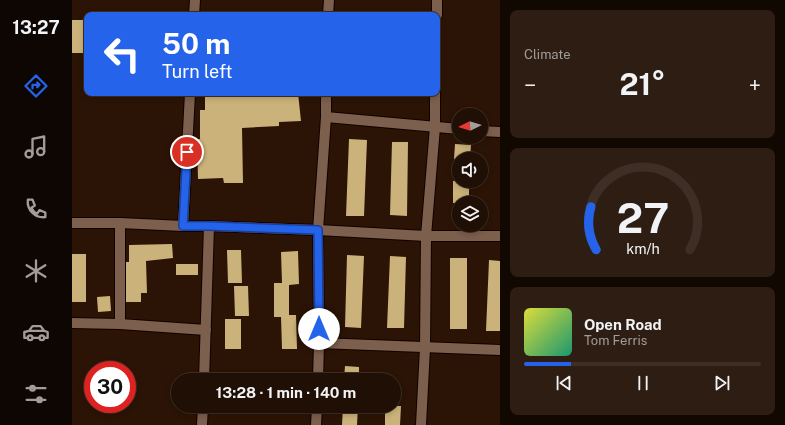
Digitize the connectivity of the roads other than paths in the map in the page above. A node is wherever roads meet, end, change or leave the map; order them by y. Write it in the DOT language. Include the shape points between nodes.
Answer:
graph roads {
  1 [pos="195,0"];
  2 [pos="329,0"];
  3 [pos="437,0"];
  4 [pos="194,12"];
  5 [pos="328,12"];
  6 [pos="437,12"];
  7 [pos="190,96"];
  8 [pos="326,96"];
  9 [pos="435,96"];
  10 [pos="326,117"];
  11 [pos="434,126"];
  12 [pos="452,128"];
  13 [pos="488,131"];
  14 [pos="500,132"];
  15 [pos="72,223"];
  16 [pos="120,223"];
  17 [pos="183,226"];
  18 [pos="209,226"];
  19 [pos="318,230"];
  20 [pos="426,236"];
  21 [pos="500,236"];
  22 [pos="72,323"];
  23 [pos="120,324"];
  24 [pos="206,330"];
  25 [pos="319,343"];
  26 [pos="425,348"];
  27 [pos="500,350"];
  28 [pos="204,373"];
  29 [pos="318,373"];
  30 [pos="203,413"];
  31 [pos="317,413"];
  32 [pos="202,425"];
  33 [pos="316,425"];
  34 [pos="421,425"];
  1 -- 4 [label="street"];
  2 -- 5 [label="street"];
  3 -- 6 [label="street"];
  7 -- 17 [label="street"];
  8 -- 10 [label="street"];
  9 -- 11 [label="street"];
  10 -- 11 [label="street"];
  10 -- 19 [label="street"];
  11 -- 12 [label="street"];
  11 -- 20 [label="street"];
  13 -- 14 [label="street"];
  15 -- 16 [label="street"];
  16 -- 17 [label="street"];
  16 -- 23 [label="street"];
  17 -- 18 [label="street"];
  18 -- 19 [label="street"];
  18 -- 24 [label="street"];
  19 -- 20 [label="street"];
  19 -- 25 [label="street"];
  20 -- 21 [label="street"];
  20 -- 26 [label="street"];
  22 -- 23 [label="street"];
  23 -- 24 [label="street"];
  24 -- 28 [label="street"];
  25 -- 26 [label="street"];
  25 -- 29 [label="street"];
  26 -- 27 [label="street"];
  26 -- 34 [label="street"];
  30 -- 32 [label="street"];
  31 -- 33 [label="street"];
}
